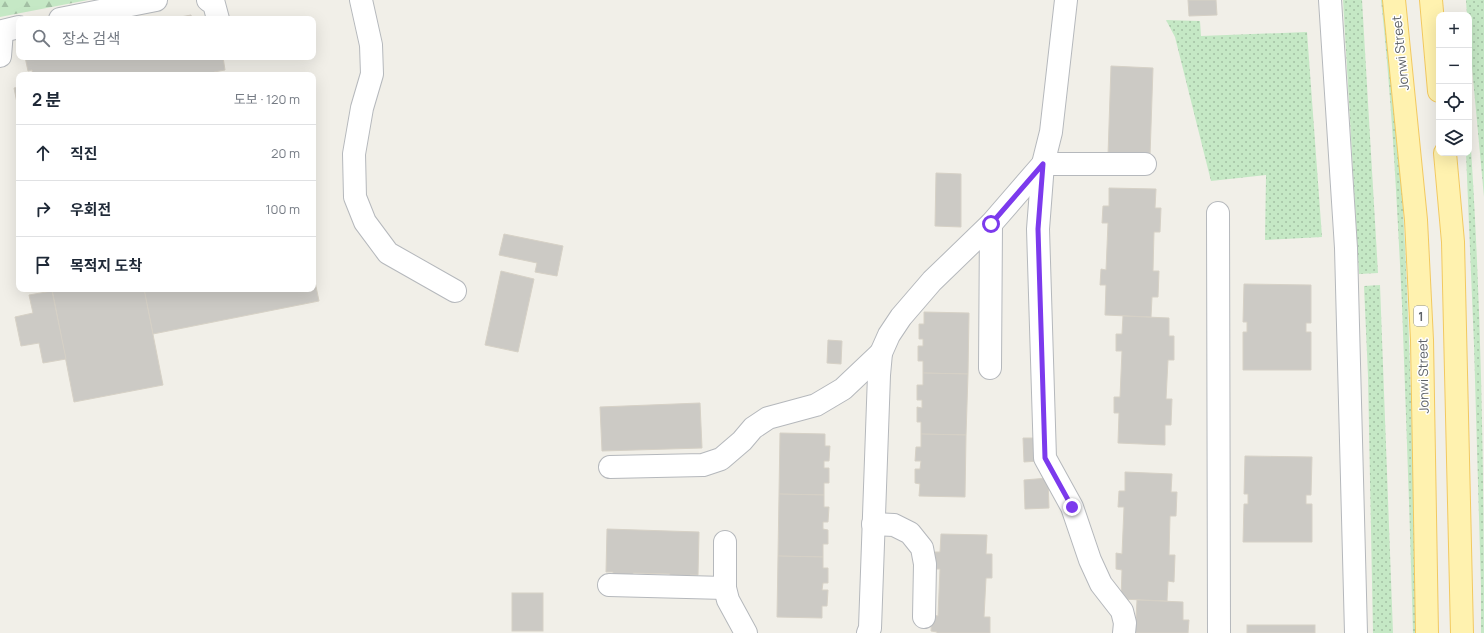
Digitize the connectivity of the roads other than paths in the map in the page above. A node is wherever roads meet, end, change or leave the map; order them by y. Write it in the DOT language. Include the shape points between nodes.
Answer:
graph roads {
  1 [pos="156,0"];
  2 [pos="208,0"];
  3 [pos="361,0"];
  4 [pos="1066,0"];
  5 [pos="1330,0"];
  6 [pos="1394,0"];
  7 [pos="1430,0"];
  8 [pos="75,16"];
  9 [pos="217,16"];
  10 [pos="16,28"];
  11 [pos="0,56"];
  12 [pos="1438,84"];
  13 [pos="1445,156"];
  14 [pos="1043,164"];
  15 [pos="1145,164"];
  16 [pos="1218,213"];
  17 [pos="991,224"];
  18 [pos="455,291"];
  19 [pos="881,353"];
  20 [pos="990,368"];
  21 [pos="610,467"];
  22 [pos="873,524"];
  23 [pos="725,542"];
  24 [pos="609,585"];
  25 [pos="725,588"];
  26 [pos="924,617"];
  27 [pos="746,633"];
  28 [pos="868,633"];
  29 [pos="1124,633"];
  30 [pos="1219,633"];
  31 [pos="1356,633"];
  32 [pos="1427,633"];
  33 [pos="1462,633"];
  1 -- 8 [label="street"];
  2 -- 9 [label="street" via="214,4"];
  3 -- 18 [label="street" via="371,45 372,74 362,108 354,154 355,197 365,222 388,252"];
  4 -- 14 [label="street" via="1051,132"];
  5 -- 31 [label="street" via="1346,248"];
  6 -- 32 [label="main road, Jonwi Street / 1" via="1416,220 1422,340"];
  7 -- 12 [label="main road"];
  10 -- 11 [label="street" via="2,31"];
  13 -- 33 [label="main road" via="1453,242"];
  14 -- 15 [label="street"];
  14 -- 17 [label="street"];
  14 -- 29 [label="street" via="1038,229 1045,458 1072,507 1101,584 1122,611"];
  16 -- 30 [label="street"];
  17 -- 19 [label="street" via="932,280 888,335"];
  17 -- 20 [label="street"];
  19 -- 21 [label="street" via="843,389 816,405 768,418 753,428 721,459 703,465"];
  19 -- 22 [label="street"];
  22 -- 26 [label="street" via="894,524 910,534 922,548"];
  22 -- 28 [label="street"];
  23 -- 25 [label="street"];
  24 -- 25 [label="street"];
  25 -- 27 [label="street" via="728,600"];
}
